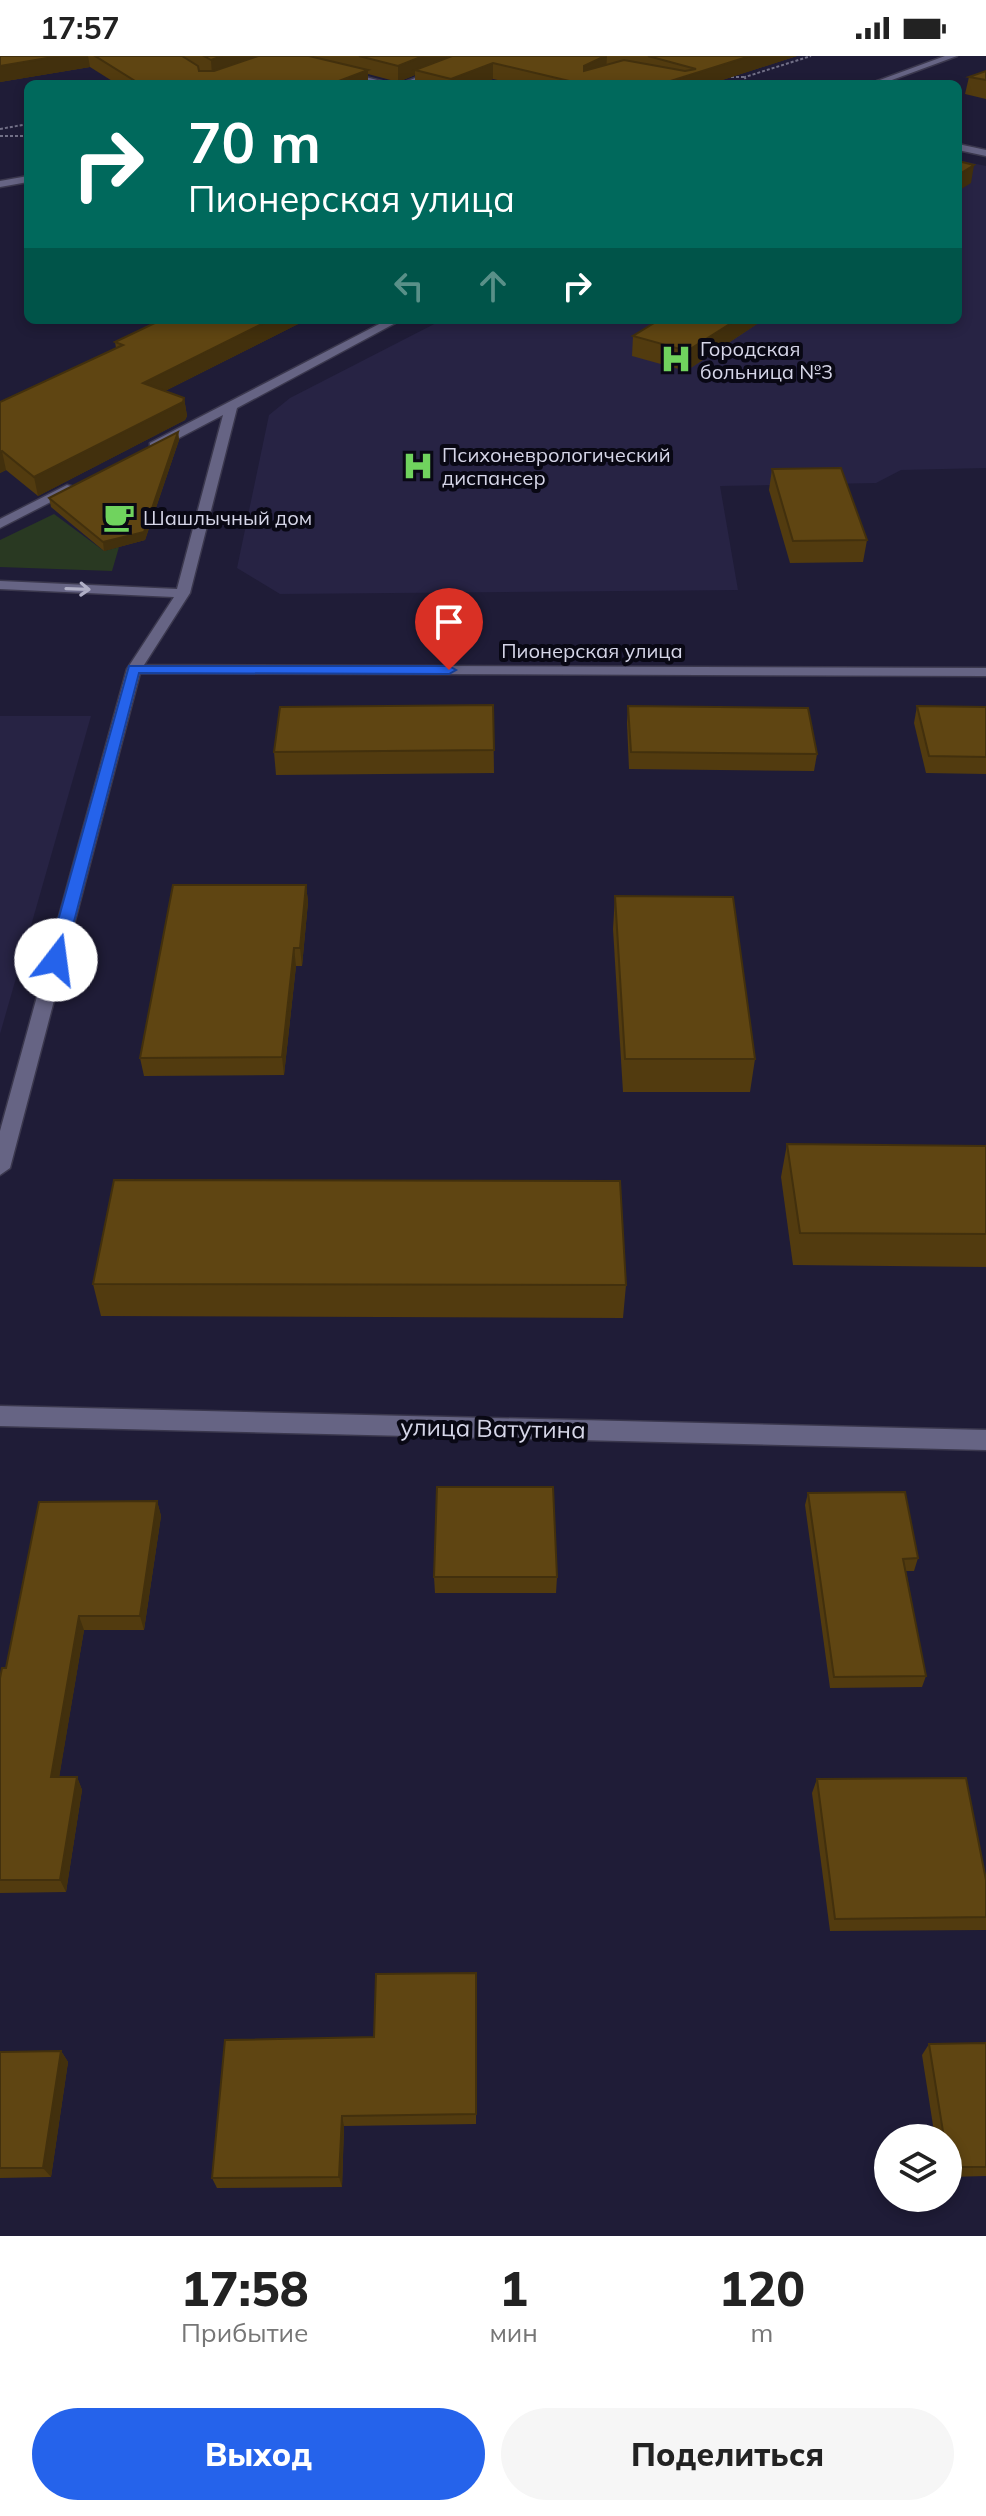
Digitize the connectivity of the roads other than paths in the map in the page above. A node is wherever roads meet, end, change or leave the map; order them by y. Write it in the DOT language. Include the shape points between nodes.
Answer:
graph roads {
  1 [pos="479,56"];
  2 [pos="953,56"];
  3 [pos="338,73"];
  4 [pos="366,80"];
  5 [pos="415,80"];
  6 [pos="884,80"];
  7 [pos="962,148"];
  8 [pos="986,153"];
  9 [pos="24,180"];
  10 [pos="0,184"];
  11 [pos="387,324"];
  12 [pos="231,406"];
  13 [pos="139,454"];
  14 [pos="83,482"];
  15 [pos="0,524"];
  16 [pos="0,585"];
  17 [pos="183,593"];
  18 [pos="134,669"];
  19 [pos="986,672"];
  20 [pos="0,1168"];
  21 [pos="0,1416"];
  22 [pos="986,1440"];
  1 -- 5 [label="street"];
  2 -- 6 [label="street"];
  3 -- 4 [label="street"];
  7 -- 8 [label="street"];
  9 -- 10 [label="street"];
  11 -- 12 [label="street"];
  12 -- 13 [label="street"];
  12 -- 17 [label="street"];
  14 -- 15 [label="street"];
  16 -- 17 [label="street, one-way"];
  17 -- 18 [label="street"];
  18 -- 19 [label="street, Пионерская улица"];
  18 -- 20 [label="street"];
  21 -- 22 [label="street, улица Ватутина"];
}
